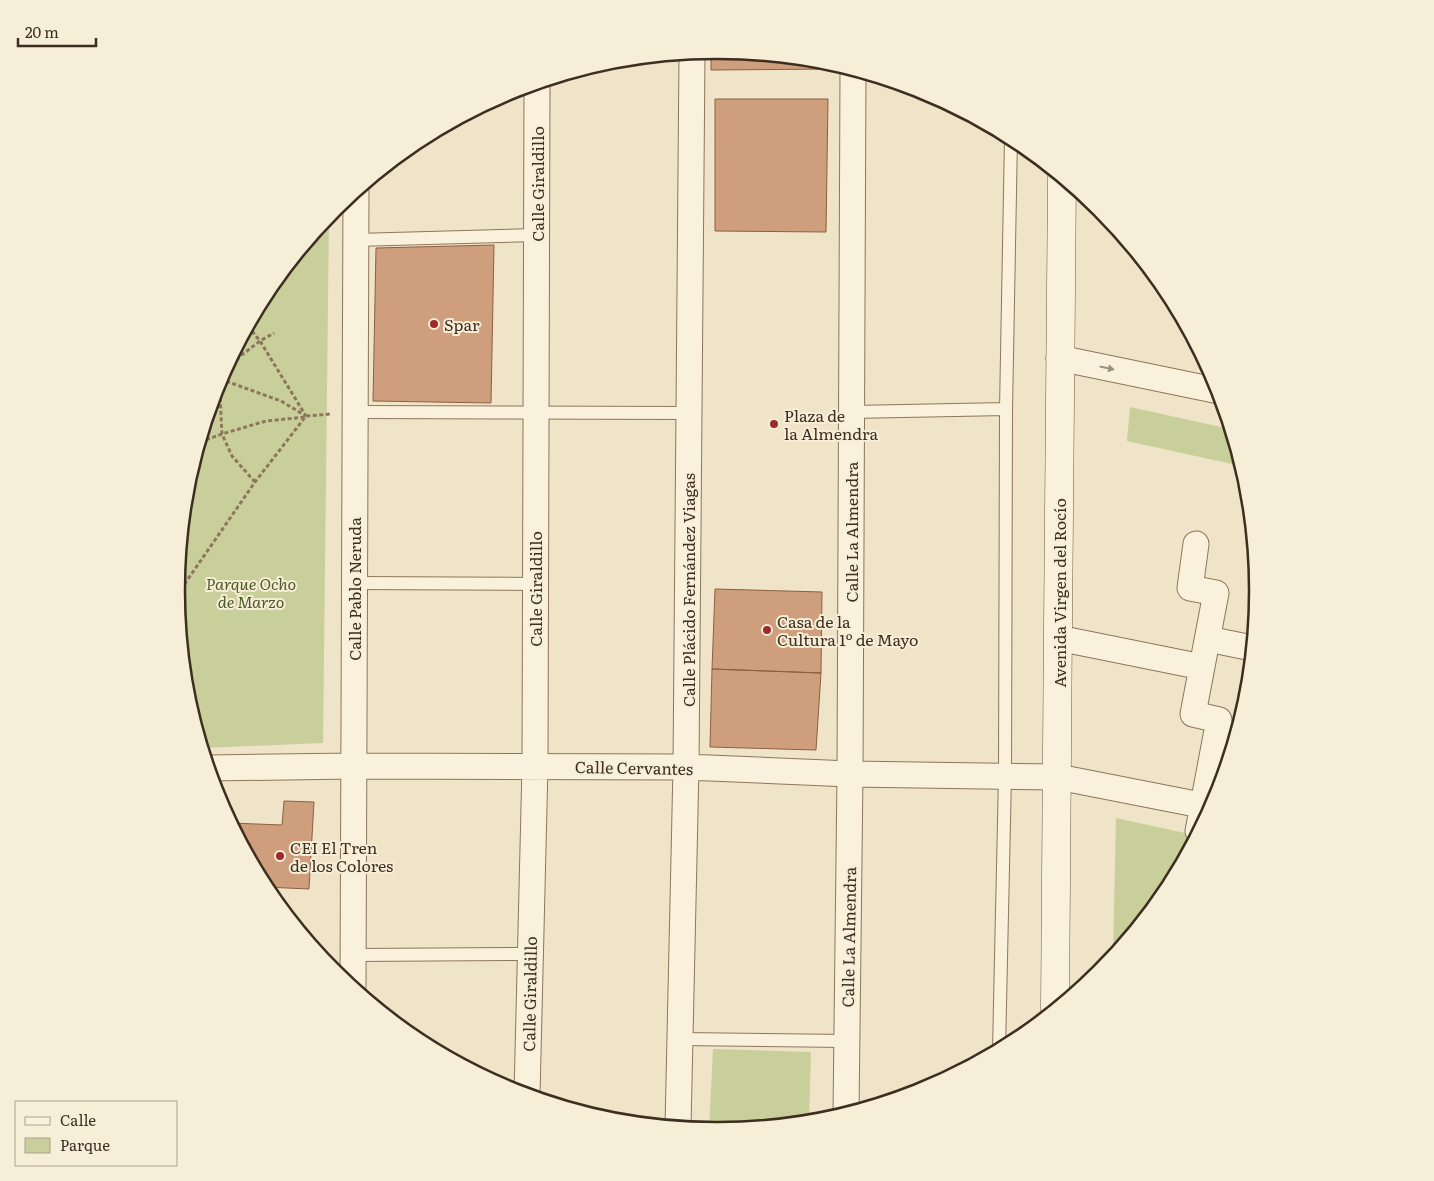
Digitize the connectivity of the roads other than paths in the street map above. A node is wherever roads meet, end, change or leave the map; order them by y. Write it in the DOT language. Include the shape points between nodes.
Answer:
graph roads {
  1 [pos="692,60"];
  2 [pos="853,77"];
  3 [pos="537,90"];
  4 [pos="1011,147"];
  5 [pos="1062,186"];
  6 [pos="356,200"];
  7 [pos="537,235"];
  8 [pos="356,240"];
  9 [pos="1059,358"];
  10 [pos="1208,388"];
  11 [pos="1006,409"];
  12 [pos="354,412"];
  13 [pos="851,412"];
  14 [pos="536,413"];
  15 [pos="689,413"];
  16 [pos="1196,544"];
  17 [pos="354,583"];
  18 [pos="535,584"];
  19 [pos="1058,638"];
  20 [pos="1208,639"];
  21 [pos="1246,647"];
  22 [pos="1202,667"];
  23 [pos="353,766"];
  24 [pos="534,766"];
  25 [pos="686,767"];
  26 [pos="216,768"];
  27 [pos="850,774"];
  28 [pos="1005,776"];
  29 [pos="1058,777"];
  30 [pos="1210,790"];
  31 [pos="1203,806"];
  32 [pos="530,954"];
  33 [pos="353,955"];
  34 [pos="353,978"];
  35 [pos="1057,999"];
  36 [pos="680,1039"];
  37 [pos="847,1041"];
  38 [pos="999,1041"];
  39 [pos="527,1087"];
  40 [pos="846,1106"];
  41 [pos="678,1121"];
  1 -- 15 [label="street, Calle Plácido Fernández Viagas"];
  2 -- 13 [label="street, Calle La Almendra"];
  3 -- 7 [label="street, Calle Giraldillo"];
  4 -- 11 [label="lane"];
  5 -- 9 [label="street, Avenida Virgen del Rocío"];
  6 -- 8 [label="street, Calle Pablo Neruda"];
  7 -- 8 [label="lane"];
  7 -- 14 [label="street, Calle Giraldillo"];
  8 -- 12 [label="street, Calle Pablo Neruda"];
  9 -- 10 [label="street, one-way"];
  9 -- 19 [label="street, Avenida Virgen del Rocío"];
  11 -- 13 [label="lane"];
  11 -- 28 [label="lane"];
  12 -- 14 [label="lane"];
  12 -- 17 [label="street, Calle Pablo Neruda"];
  13 -- 27 [label="street, Calle La Almendra"];
  14 -- 15 [label="lane"];
  14 -- 18 [label="street, Calle Giraldillo"];
  15 -- 25 [label="street, Calle Plácido Fernández Viagas"];
  16 -- 20 [label="street" via="1190,588 1216,594"];
  17 -- 18 [label="lane"];
  17 -- 23 [label="street, Calle Pablo Neruda"];
  18 -- 24 [label="street, Calle Giraldillo"];
  19 -- 22 [label="street"];
  19 -- 29 [label="street, Avenida Virgen del Rocío"];
  20 -- 21 [label="street"];
  20 -- 22 [label="street"];
  22 -- 30 [label="street" via="1193,714 1220,720"];
  23 -- 24 [label="street, Calle Cervantes"];
  23 -- 26 [label="street, Calle Cervantes"];
  23 -- 33 [label="street, Calle Pablo Neruda"];
  24 -- 25 [label="street, Calle Cervantes"];
  24 -- 32 [label="street, Calle Giraldillo"];
  25 -- 27 [label="street, Calle Cervantes"];
  25 -- 36 [label="street, Calle Plácido Fernández Viagas"];
  27 -- 28 [label="street, Calle Cervantes"];
  27 -- 37 [label="street, Calle La Almendra"];
  28 -- 29 [label="street, Calle Cervantes"];
  28 -- 38 [label="lane"];
  29 -- 31 [label="street, Calle Cervantes"];
  29 -- 35 [label="street, Avenida Virgen del Rocío"];
  32 -- 33 [label="lane"];
  32 -- 39 [label="street, Calle Giraldillo"];
  33 -- 34 [label="street, Calle Pablo Neruda"];
  36 -- 37 [label="lane"];
  36 -- 41 [label="street, Calle Plácido Fernández Viagas"];
  37 -- 40 [label="street, Calle La Almendra"];
}
